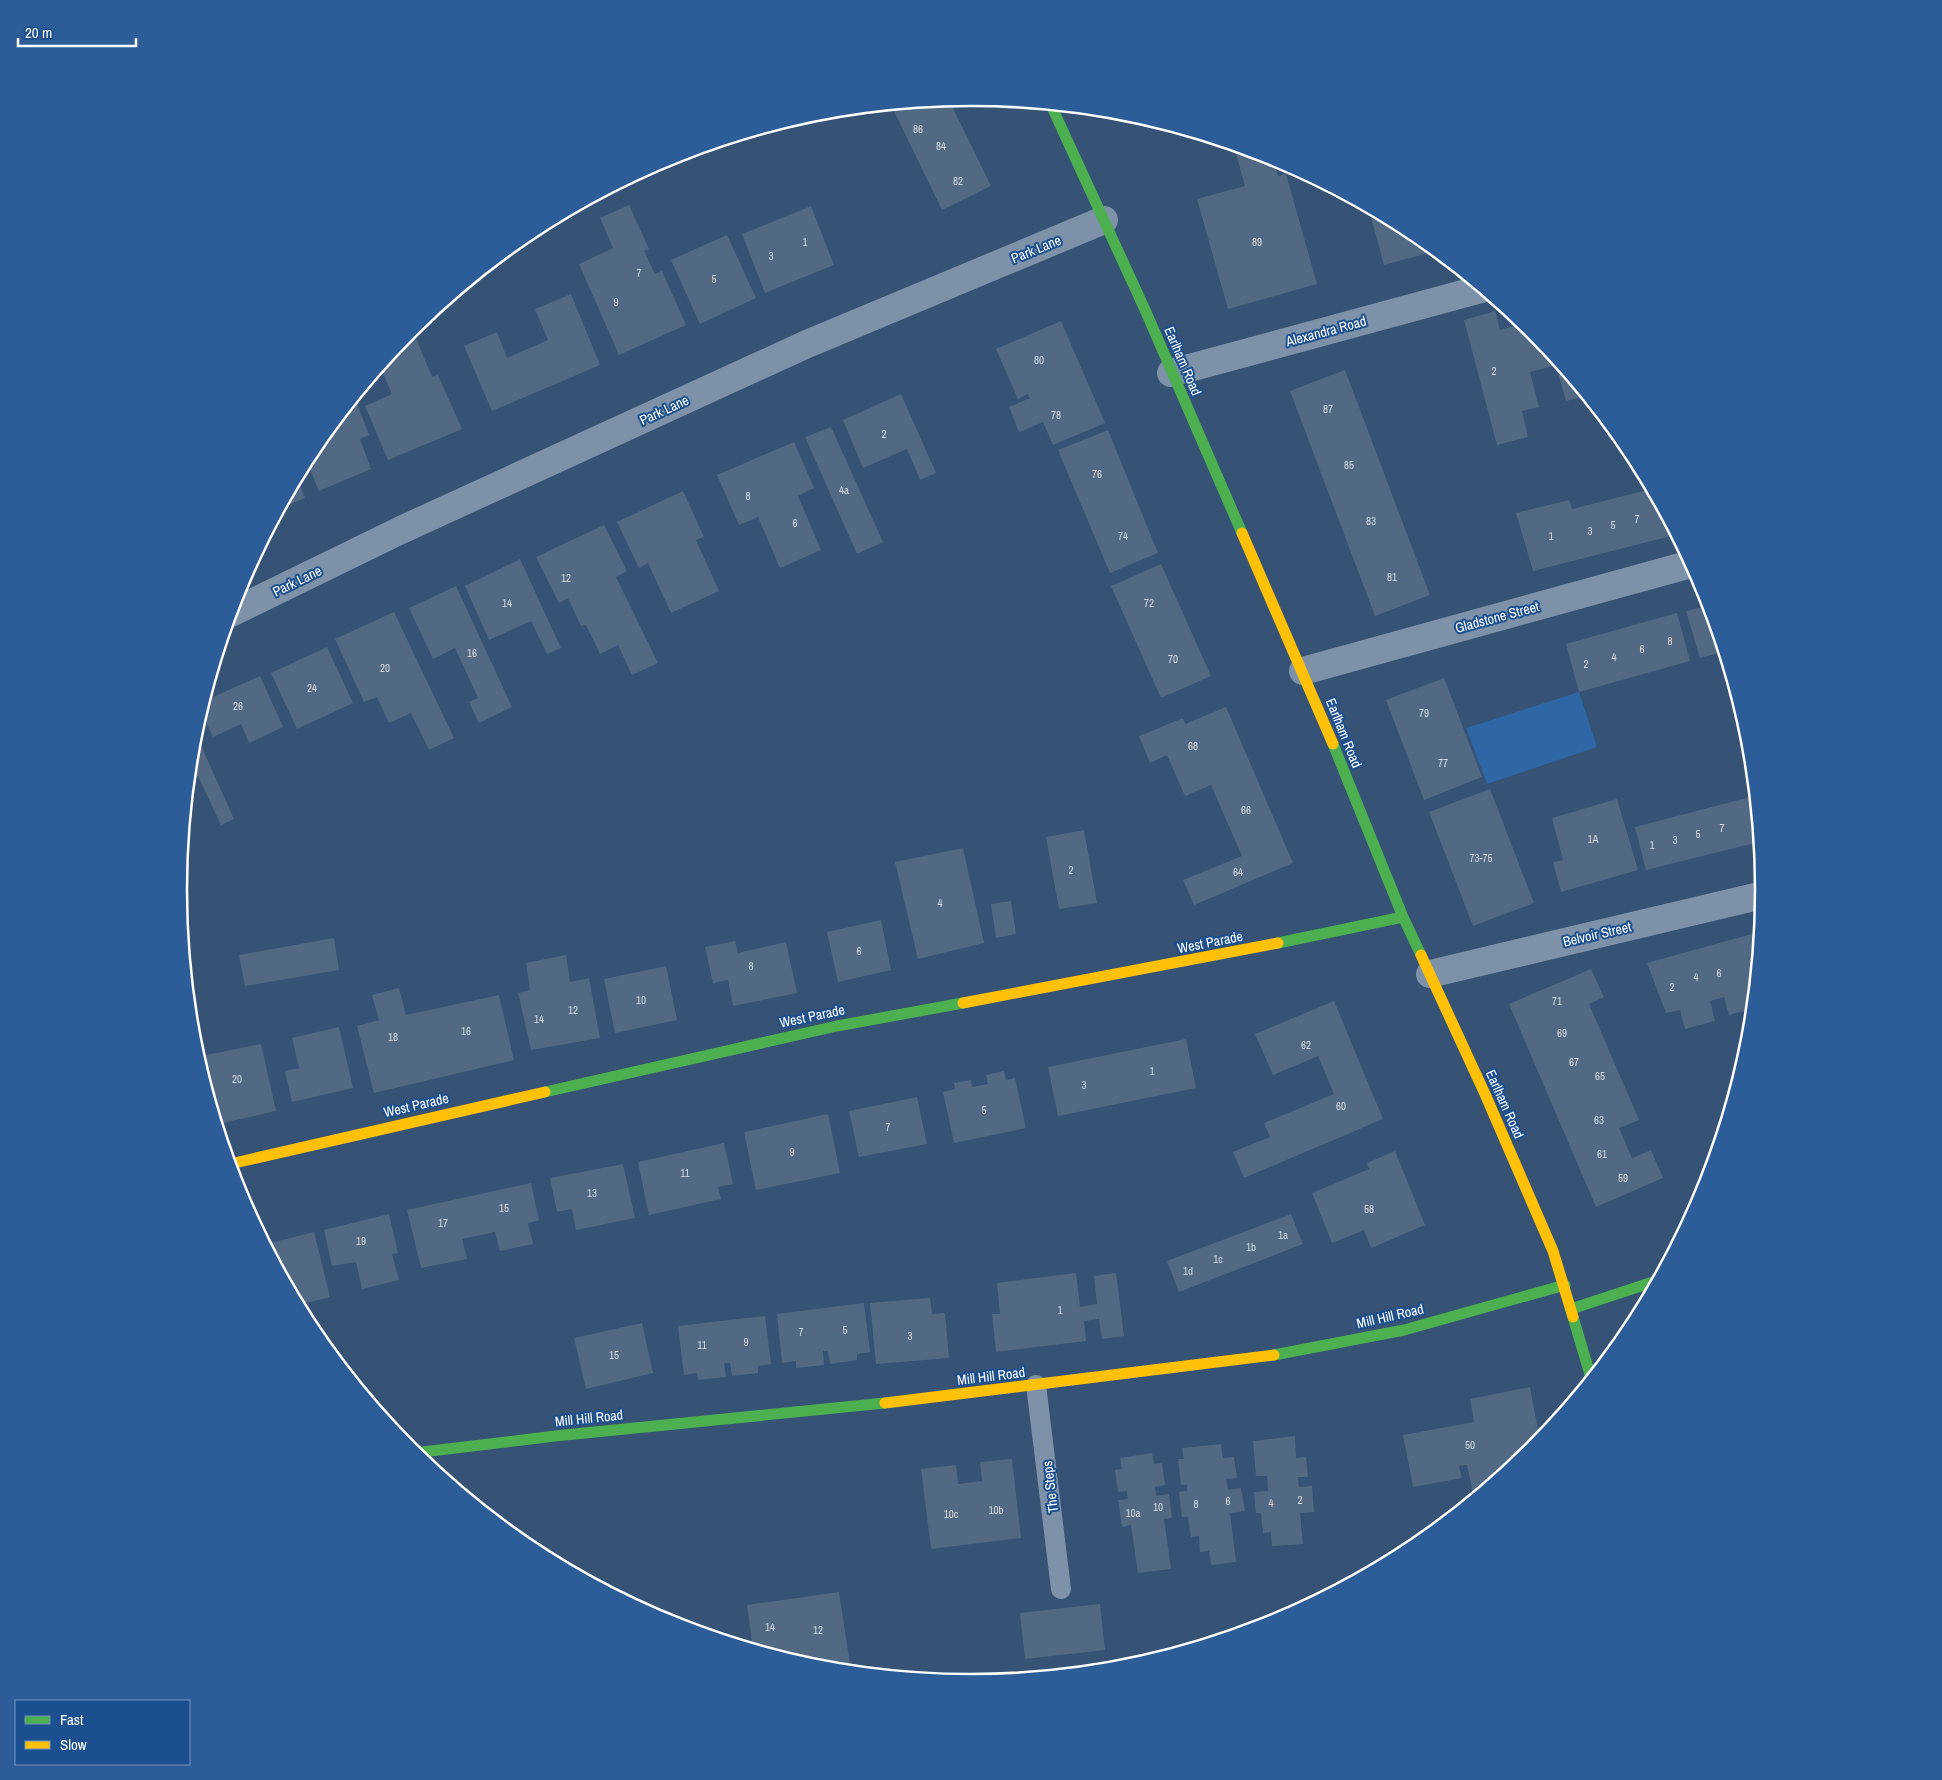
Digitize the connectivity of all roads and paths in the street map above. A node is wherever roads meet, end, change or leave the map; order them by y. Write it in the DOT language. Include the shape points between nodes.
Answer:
graph roads {
  1 [pos="1055,111"];
  2 [pos="1104,220"];
  3 [pos="1476,291"];
  4 [pos="1171,373"];
  5 [pos="1684,566"];
  6 [pos="240,609"];
  7 [pos="1303,671"];
  8 [pos="1755,897"];
  9 [pos="1404,917"];
  10 [pos="1430,974"];
  11 [pos="237,1162"];
  12 [pos="1649,1283"];
  13 [pos="1565,1285"];
  14 [pos="1571,1309"];
  15 [pos="1589,1372"];
  16 [pos="1036,1385"];
  17 [pos="425,1452"];
  18 [pos="1061,1589"];
  1 -- 2 [label="street, Earlham Road"];
  2 -- 4 [label="street, Earlham Road"];
  2 -- 6 [label="street, Park Lane" via="807,344 402,530"];
  3 -- 4 [label="street, Alexandra Road"];
  4 -- 7 [label="street, Earlham Road"];
  5 -- 7 [label="street, Gladstone Street"];
  7 -- 9 [label="street, Earlham Road"];
  8 -- 10 [label="street, Belvoir Street"];
  9 -- 10 [label="street, Earlham Road"];
  9 -- 11 [label="street, West Parade" via="1218,956 837,1026"];
  10 -- 13 [label="street, Earlham Road" via="1553,1251"];
  12 -- 14 [label="street"];
  13 -- 14 [label="street, Earlham Road"];
  13 -- 16 [label="street, Mill Hill Road" via="1404,1330 1297,1351"];
  14 -- 15 [label="street, Earlham Road"];
  16 -- 17 [label="street, Mill Hill Road"];
  16 -- 18 [label="lane, The Steps"];
}
